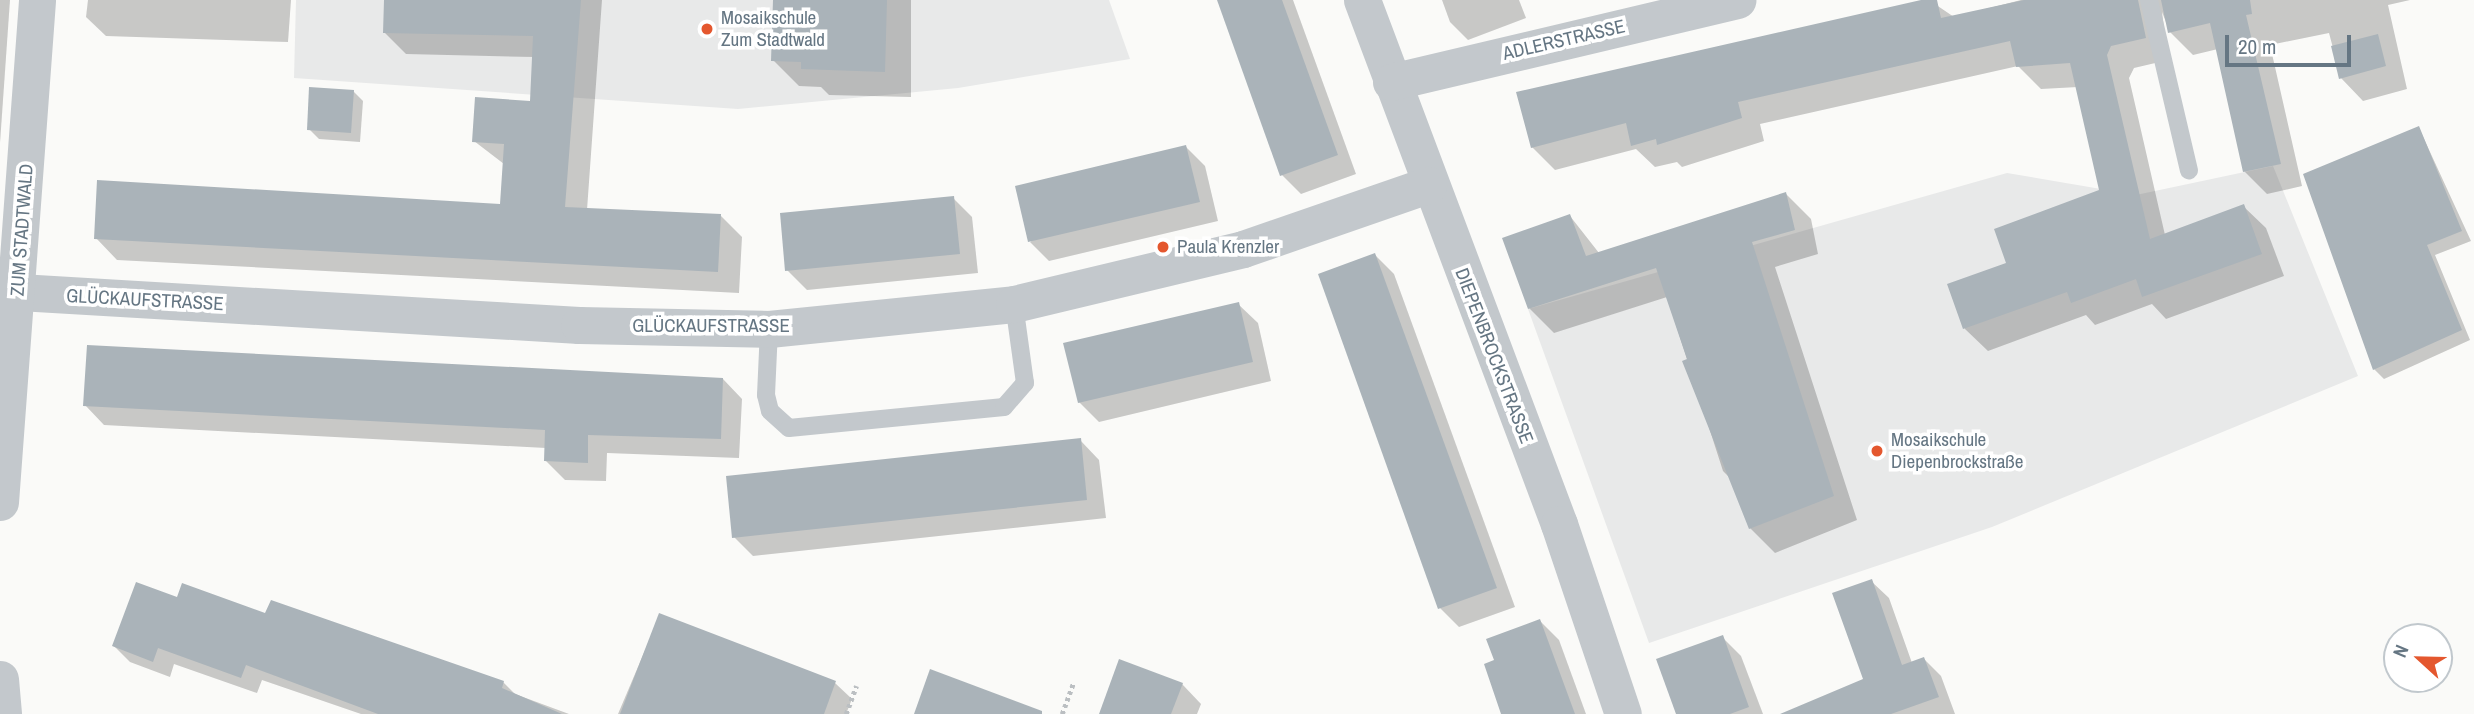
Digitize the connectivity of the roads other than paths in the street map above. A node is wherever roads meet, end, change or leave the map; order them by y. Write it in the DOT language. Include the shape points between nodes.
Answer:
graph roads {
  1 [pos="37,0"];
  2 [pos="1362,0"];
  3 [pos="1737,0"];
  4 [pos="2149,0"];
  5 [pos="1631,12"];
  6 [pos="1391,82"];
  7 [pos="2189,170"];
  8 [pos="1428,185"];
  9 [pos="19,292"];
  10 [pos="1014,304"];
  11 [pos="769,329"];
  12 [pos="0,502"];
  13 [pos="0,679"];
  14 [pos="3,714"];
  15 [pos="1623,714"];
  1 -- 9 [label="street, ZUM STADTWALD"];
  2 -- 6 [label="street, DIEPENBROCKSTRASSE"];
  3 -- 5 [label="street, ADLERSTRASSE"];
  4 -- 7 [label="lane"];
  5 -- 6 [label="street, ADLERSTRASSE"];
  6 -- 8 [label="street, DIEPENBROCKSTRASSE"];
  8 -- 10 [label="street, GLÜCKAUFSTRASSE" via="1243,249"];
  8 -- 15 [label="street, DIEPENBROCKSTRASSE" via="1559,524"];
  9 -- 11 [label="street, GLÜCKAUFSTRASSE" via="579,325"];
  9 -- 12 [label="street, ZUM STADTWALD"];
  10 -- 11 [label="street, GLÜCKAUFSTRASSE"];
  10 -- 11 [label="lane" via="1025,383 1018,396 995,408 789,428 770,411 766,395"];
  13 -- 14 [label="street"];
}
